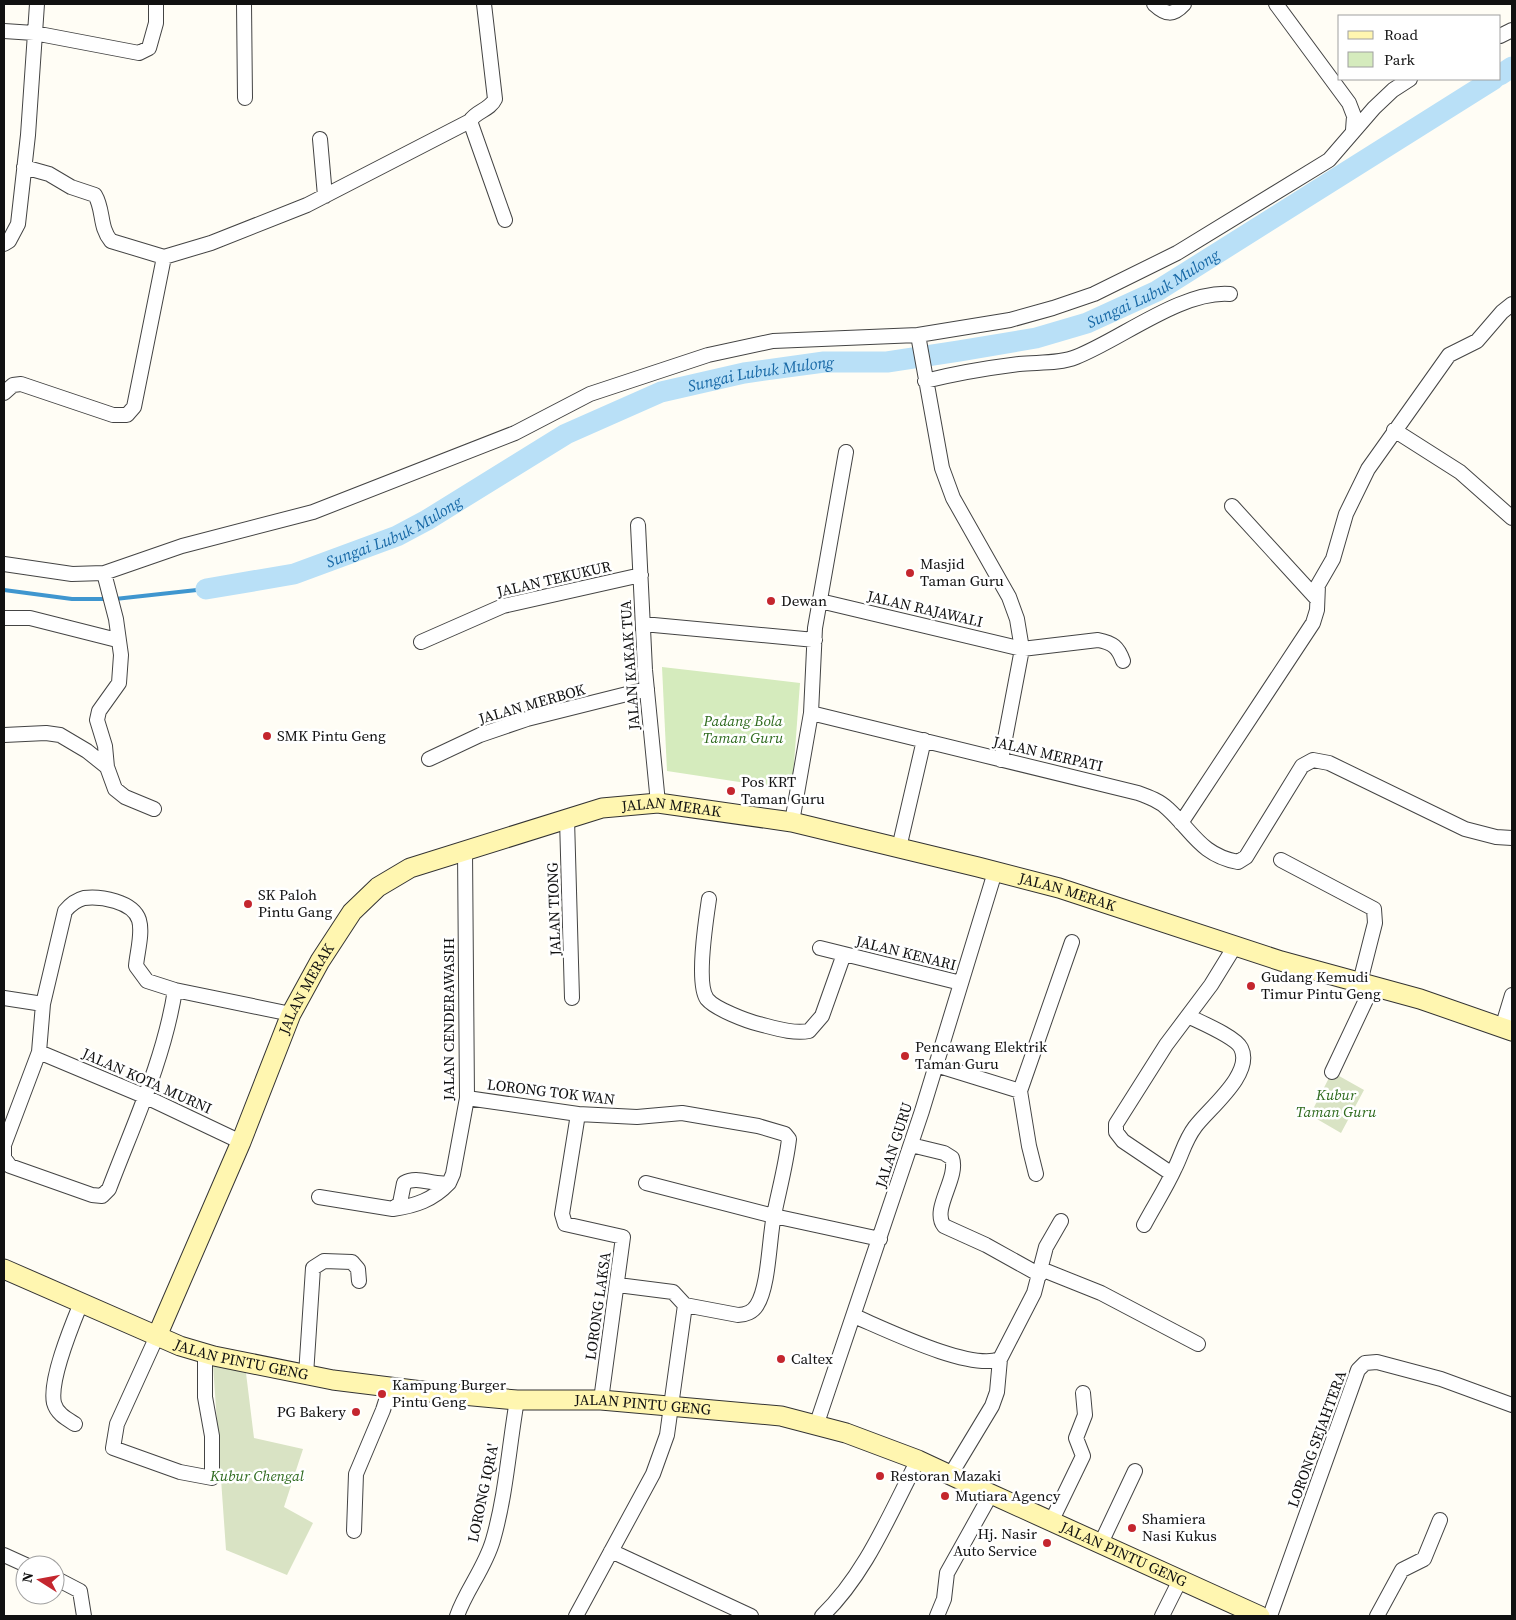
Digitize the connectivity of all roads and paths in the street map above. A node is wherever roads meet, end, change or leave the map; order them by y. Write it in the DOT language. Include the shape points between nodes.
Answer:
graph roads {
  1 [pos="37,4"];
  2 [pos="156,4"];
  3 [pos="244,4"];
  4 [pos="484,4"];
  5 [pos="1154,4"];
  6 [pos="1184,4"];
  7 [pos="1276,4"];
  8 [pos="4,31"];
  9 [pos="34,33"];
  10 [pos="1408,80"];
  11 [pos="244,98"];
  12 [pos="470,121"];
  13 [pos="1352,130"];
  14 [pos="320,139"];
  15 [pos="24,167"];
  16 [pos="325,196"];
  17 [pos="505,220"];
  18 [pos="4,244"];
  19 [pos="164,257"];
  20 [pos="1230,294"];
  21 [pos="1512,304"];
  22 [pos="919,337"];
  23 [pos="925,377"];
  24 [pos="4,393"];
  25 [pos="1394,430"];
  26 [pos="846,452"];
  27 [pos="1232,506"];
  28 [pos="1512,518"];
  29 [pos="638,525"];
  30 [pos="4,564"];
  31 [pos="641,575"];
  32 [pos="106,580"];
  33 [pos="1317,598"];
  34 [pos="820,601"];
  35 [pos="4,618"];
  36 [pos="643,624"];
  37 [pos="117,640"];
  38 [pos="814,640"];
  39 [pos="421,642"];
  40 [pos="1022,649"];
  41 [pos="1123,661"];
  42 [pos="647,689"];
  43 [pos="811,713"];
  44 [pos="4,735"];
  45 [pos="924,740"];
  46 [pos="429,759"];
  47 [pos="1001,760"];
  48 [pos="107,766"];
  49 [pos="658,803"];
  50 [pos="154,809"];
  51 [pos="567,819"];
  52 [pos="792,822"];
  53 [pos="1181,822"];
  54 [pos="1512,838"];
  55 [pos="899,848"];
  56 [pos="465,851"];
  57 [pos="1281,860"];
  58 [pos="995,872"];
  59 [pos="709,900"];
  60 [pos="1072,942"];
  61 [pos="1235,946"];
  62 [pos="820,948"];
  63 [pos="844,954"];
  64 [pos="961,983"];
  65 [pos="1366,983"];
  66 [pos="175,990"];
  67 [pos="1512,996"];
  68 [pos="4,998"];
  69 [pos="572,998"];
  70 [pos="43,1004"];
  71 [pos="291,1014"];
  72 [pos="1188,1016"];
  73 [pos="1507,1029"];
  74 [pos="39,1052"];
  75 [pos="936,1065"];
  76 [pos="1332,1072"];
  77 [pos="1020,1091"];
  78 [pos="144,1096"];
  79 [pos="467,1098"];
  80 [pos="578,1114"];
  81 [pos="241,1142"];
  82 [pos="911,1145"];
  83 [pos="4,1158"];
  84 [pos="1036,1174"];
  85 [pos="1172,1174"];
  86 [pos="449,1183"];
  87 [pos="646,1183"];
  88 [pos="319,1197"];
  89 [pos="393,1209"];
  90 [pos="774,1216"];
  91 [pos="1061,1221"];
  92 [pos="1144,1226"];
  93 [pos="880,1239"];
  94 [pos="4,1270"];
  95 [pos="1040,1272"];
  96 [pos="359,1281"];
  97 [pos="618,1285"];
  98 [pos="81,1303"];
  99 [pos="685,1305"];
  100 [pos="854,1316"];
  101 [pos="157,1336"];
  102 [pos="1198,1344"];
  103 [pos="205,1354"];
  104 [pos="996,1360"];
  105 [pos="306,1375"];
  106 [pos="390,1388"];
  107 [pos="1082,1393"];
  108 [pos="517,1400"];
  109 [pos="601,1400"];
  110 [pos="670,1405"];
  111 [pos="1512,1405"];
  112 [pos="75,1424"];
  113 [pos="816,1426"];
  114 [pos="918,1460"];
  115 [pos="1135,1471"];
  116 [pos="951,1474"];
  117 [pos="991,1494"];
  118 [pos="1052,1520"];
  119 [pos="1440,1520"];
  120 [pos="354,1531"];
  121 [pos="1101,1544"];
  122 [pos="611,1551"];
  123 [pos="1180,1580"];
  124 [pos="65,1583"];
  125 [pos="84,1616"];
  126 [pos="457,1616"];
  127 [pos="576,1616"];
  128 [pos="751,1616"];
  129 [pos="822,1616"];
  130 [pos="937,1616"];
  131 [pos="1162,1616"];
  132 [pos="1260,1616"];
  133 [pos="1270,1616"];
  134 [pos="1377,1616"];
  1 -- 9 [label="street"];
  2 -- 9 [label="street" via="153,38 149,48 139,54"];
  3 -- 11 [label="street"];
  4 -- 12 [label="street" via="495,99"];
  5 -- 6 [label="street" via="1164,13 1171,14"];
  7 -- 13 [label="street" via="1349,103 1354,116"];
  8 -- 9 [label="street"];
  9 -- 15 [label="street"];
  10 -- 13 [label="street" via="1393,90"];
  12 -- 16 [label="street"];
  12 -- 17 [label="street"];
  13 -- 22 [label="street" via="1329,160 1178,253 1094,294 1010,320"];
  14 -- 16 [label="street"];
  15 -- 18 [label="street" via="18,224"];
  15 -- 19 [label="street" via="49,174 71,187 95,195 99,201 101,225 117,245"];
  16 -- 19 [label="street" via="251,228"];
  19 -- 24 [label="street" via="134,407 127,415 112,415 21,384 13,385"];
  20 -- 23 [label="street" via="1202,296 1074,358"];
  21 -- 25 [label="street" via="1477,341 1449,355"];
  22 -- 23 [label="street"];
  22 -- 32 [label="street" via="773,341 708,355 590,394 515,433 313,512 182,546"];
  23 -- 40 [label="street" via="942,468 953,498 1009,597"];
  25 -- 28 [label="street" via="1460,472"];
  25 -- 33 [label="street" via="1368,470 1346,514 1333,559 1318,585"];
  26 -- 34 [label="street"];
  27 -- 33 [label="street"];
  29 -- 31 [label="street, JALAN KAKAK TUA"];
  30 -- 32 [label="street"];
  31 -- 36 [label="street, JALAN KAKAK TUA"];
  31 -- 39 [label="street, JALAN TEKUKUR" via="503,606"];
  32 -- 37 [label="street" via="116,619"];
  33 -- 53 [label="street" via="1313,623"];
  34 -- 38 [label="street"];
  34 -- 40 [label="street, JALAN RAJAWALI"];
  35 -- 37 [label="street" via="30,618"];
  36 -- 38 [label="street"];
  36 -- 42 [label="street, JALAN KAKAK TUA"];
  37 -- 48 [label="street" via="119,683 99,711 97,720"];
  38 -- 43 [label="street"];
  40 -- 41 [label="street" via="1098,640 1116,646"];
  40 -- 47 [label="street"];
  42 -- 46 [label="street, JALAN MERBOK" via="527,719 480,735"];
  42 -- 49 [label="street, JALAN KAKAK TUA"];
  43 -- 45 [label="street, JALAN MERPATI"];
  43 -- 52 [label="street"];
  44 -- 48 [label="street" via="60,735"];
  45 -- 47 [label="street, JALAN MERPATI"];
  45 -- 55 [label="street"];
  47 -- 53 [label="street, JALAN MERPATI" via="1138,793 1167,808"];
  48 -- 50 [label="street" via="115,789 125,797"];
  49 -- 51 [label="street, JALAN MERAK" via="602,808"];
  49 -- 52 [label="street, JALAN MERAK"];
  51 -- 56 [label="street, JALAN MERAK"];
  51 -- 69 [label="street, JALAN TIONG"];
  52 -- 55 [label="street, JALAN MERAK"];
  53 -- 54 [label="street, JALAN MERPATI" via="1213,854 1238,862 1246,857 1302,766 1313,760 1329,763 1465,829"];
  55 -- 58 [label="street, JALAN MERAK"];
  56 -- 71 [label="street, JALAN MERAK" via="410,868 370,894 352,912 335,937"];
  56 -- 79 [label="street, JALAN CENDERAWASIH"];
  57 -- 65 [label="street" via="1374,909"];
  58 -- 61 [label="street, JALAN MERAK" via="1059,888"];
  58 -- 64 [label="street, JALAN GURU"];
  59 -- 63 [label="street, JALAN KENARI" via="702,983 706,998 749,1022 783,1030 809,1031 822,1016"];
  60 -- 77 [label="street"];
  61 -- 65 [label="street, JALAN MERAK"];
  61 -- 72 [label="street"];
  62 -- 63 [label="street, JALAN KENARI"];
  63 -- 64 [label="street, JALAN KENARI"];
  64 -- 75 [label="street, JALAN GURU"];
  65 -- 73 [label="street, JALAN MERAK"];
  65 -- 76 [label="street"];
  66 -- 70 [label="street" via="147,981 139,973 136,966 139,920 129,908 121,903 83,898 65,911"];
  66 -- 71 [label="street"];
  66 -- 78 [label="street" via="156,1073"];
  67 -- 73 [label="street"];
  68 -- 70 [label="street"];
  70 -- 74 [label="street"];
  71 -- 81 [label="street, JALAN MERAK"];
  72 -- 85 [label="street" via="1166,1045 1115,1128 1124,1141"];
  72 -- 85 [label="street" via="1234,1041 1241,1047 1243,1058 1228,1091 1187,1139"];
  74 -- 78 [label="street, JALAN KOTA MURNI"];
  74 -- 83 [label="street" via="4,1145"];
  75 -- 77 [label="street"];
  75 -- 82 [label="street, JALAN GURU"];
  77 -- 84 [label="street"];
  78 -- 81 [label="street, JALAN KOTA MURNI"];
  78 -- 83 [label="street" via="109,1189 102,1196 92,1196 10,1166"];
  79 -- 80 [label="street, LORONG TOK WAN"];
  79 -- 86 [label="street, JALAN CENDERAWASIH"];
  80 -- 90 [label="street, LORONG TOK WAN" via="637,1117 682,1112 785,1134 789,1140 788,1154"];
  80 -- 97 [label="street, LORONG LAKSA" via="562,1214 566,1224 623,1237"];
  81 -- 101 [label="street, JALAN MERAK"];
  82 -- 93 [label="street, JALAN GURU"];
  82 -- 95 [label="street" via="952,1158 953,1168 941,1214 944,1226"];
  85 -- 92 [label="street"];
  86 -- 89 [label="street" via="421,1203"];
  86 -- 89 [label="street" via="440,1185 410,1180 404,1183 400,1203"];
  87 -- 90 [label="street"];
  88 -- 89 [label="street"];
  90 -- 93 [label="street"];
  90 -- 99 [label="street" via="763,1293 756,1306 745,1315 738,1315"];
  91 -- 95 [label="street" via="1046,1247"];
  93 -- 100 [label="street, JALAN GURU"];
  94 -- 98 [label="street, JALAN PINTU GENG"];
  95 -- 102 [label="street" via="1101,1293"];
  95 -- 104 [label="street" via="1034,1293"];
  96 -- 105 [label="street" via="358,1269 352,1262 324,1261 313,1268"];
  97 -- 99 [label="street" via="673,1292"];
  97 -- 109 [label="street, LORONG LAKSA"];
  98 -- 101 [label="street, JALAN PINTU GENG"];
  98 -- 112 [label="street" via="66,1340 54,1390 54,1404 60,1415"];
  99 -- 110 [label="street"];
  100 -- 104 [label="street" via="969,1360"];
  100 -- 113 [label="street, JALAN GURU"];
  101 -- 103 [label="street, JALAN PINTU GENG"];
  101 -- 103 [label="street" via="117,1424 114,1448 180,1472 212,1478"];
  103 -- 105 [label="street, JALAN PINTU GENG"];
  104 -- 116 [label="street" via="997,1392 992,1406"];
  105 -- 106 [label="street, JALAN PINTU GENG"];
  106 -- 108 [label="street, JALAN PINTU GENG"];
  106 -- 120 [label="street" via="356,1474"];
  107 -- 118 [label="street" via="1085,1415 1076,1438 1083,1456"];
  108 -- 109 [label="street, JALAN PINTU GENG"];
  108 -- 126 [label="street, LORONG IQRA'" via="492,1541 478,1574 463,1597"];
  109 -- 110 [label="street, JALAN PINTU GENG"];
  110 -- 113 [label="street, JALAN PINTU GENG" via="781,1416"];
  110 -- 122 [label="street" via="662,1452"];
  111 -- 133 [label="street, LORONG SEJAHTERA" via="1441,1379 1377,1362 1365,1363 1358,1370"];
  113 -- 114 [label="street, JALAN PINTU GENG" via="846,1433"];
  114 -- 116 [label="street, JALAN PINTU GENG"];
  114 -- 129 [label="street" via="851,1583"];
  115 -- 121 [label="street"];
  116 -- 117 [label="street, JALAN PINTU GENG"];
  117 -- 118 [label="street, JALAN PINTU GENG"];
  117 -- 130 [label="street" via="946,1575 944,1600"];
  118 -- 121 [label="street, JALAN PINTU GENG"];
  119 -- 134 [label="street" via="1424,1559 1402,1570"];
  121 -- 123 [label="street, JALAN PINTU GENG"];
  122 -- 127 [label="street"];
  122 -- 128 [label="street"];
  123 -- 131 [label="street"];
  123 -- 132 [label="street, JALAN PINTU GENG"];
  124 -- 125 [label="street" via="80,1591"];
}
